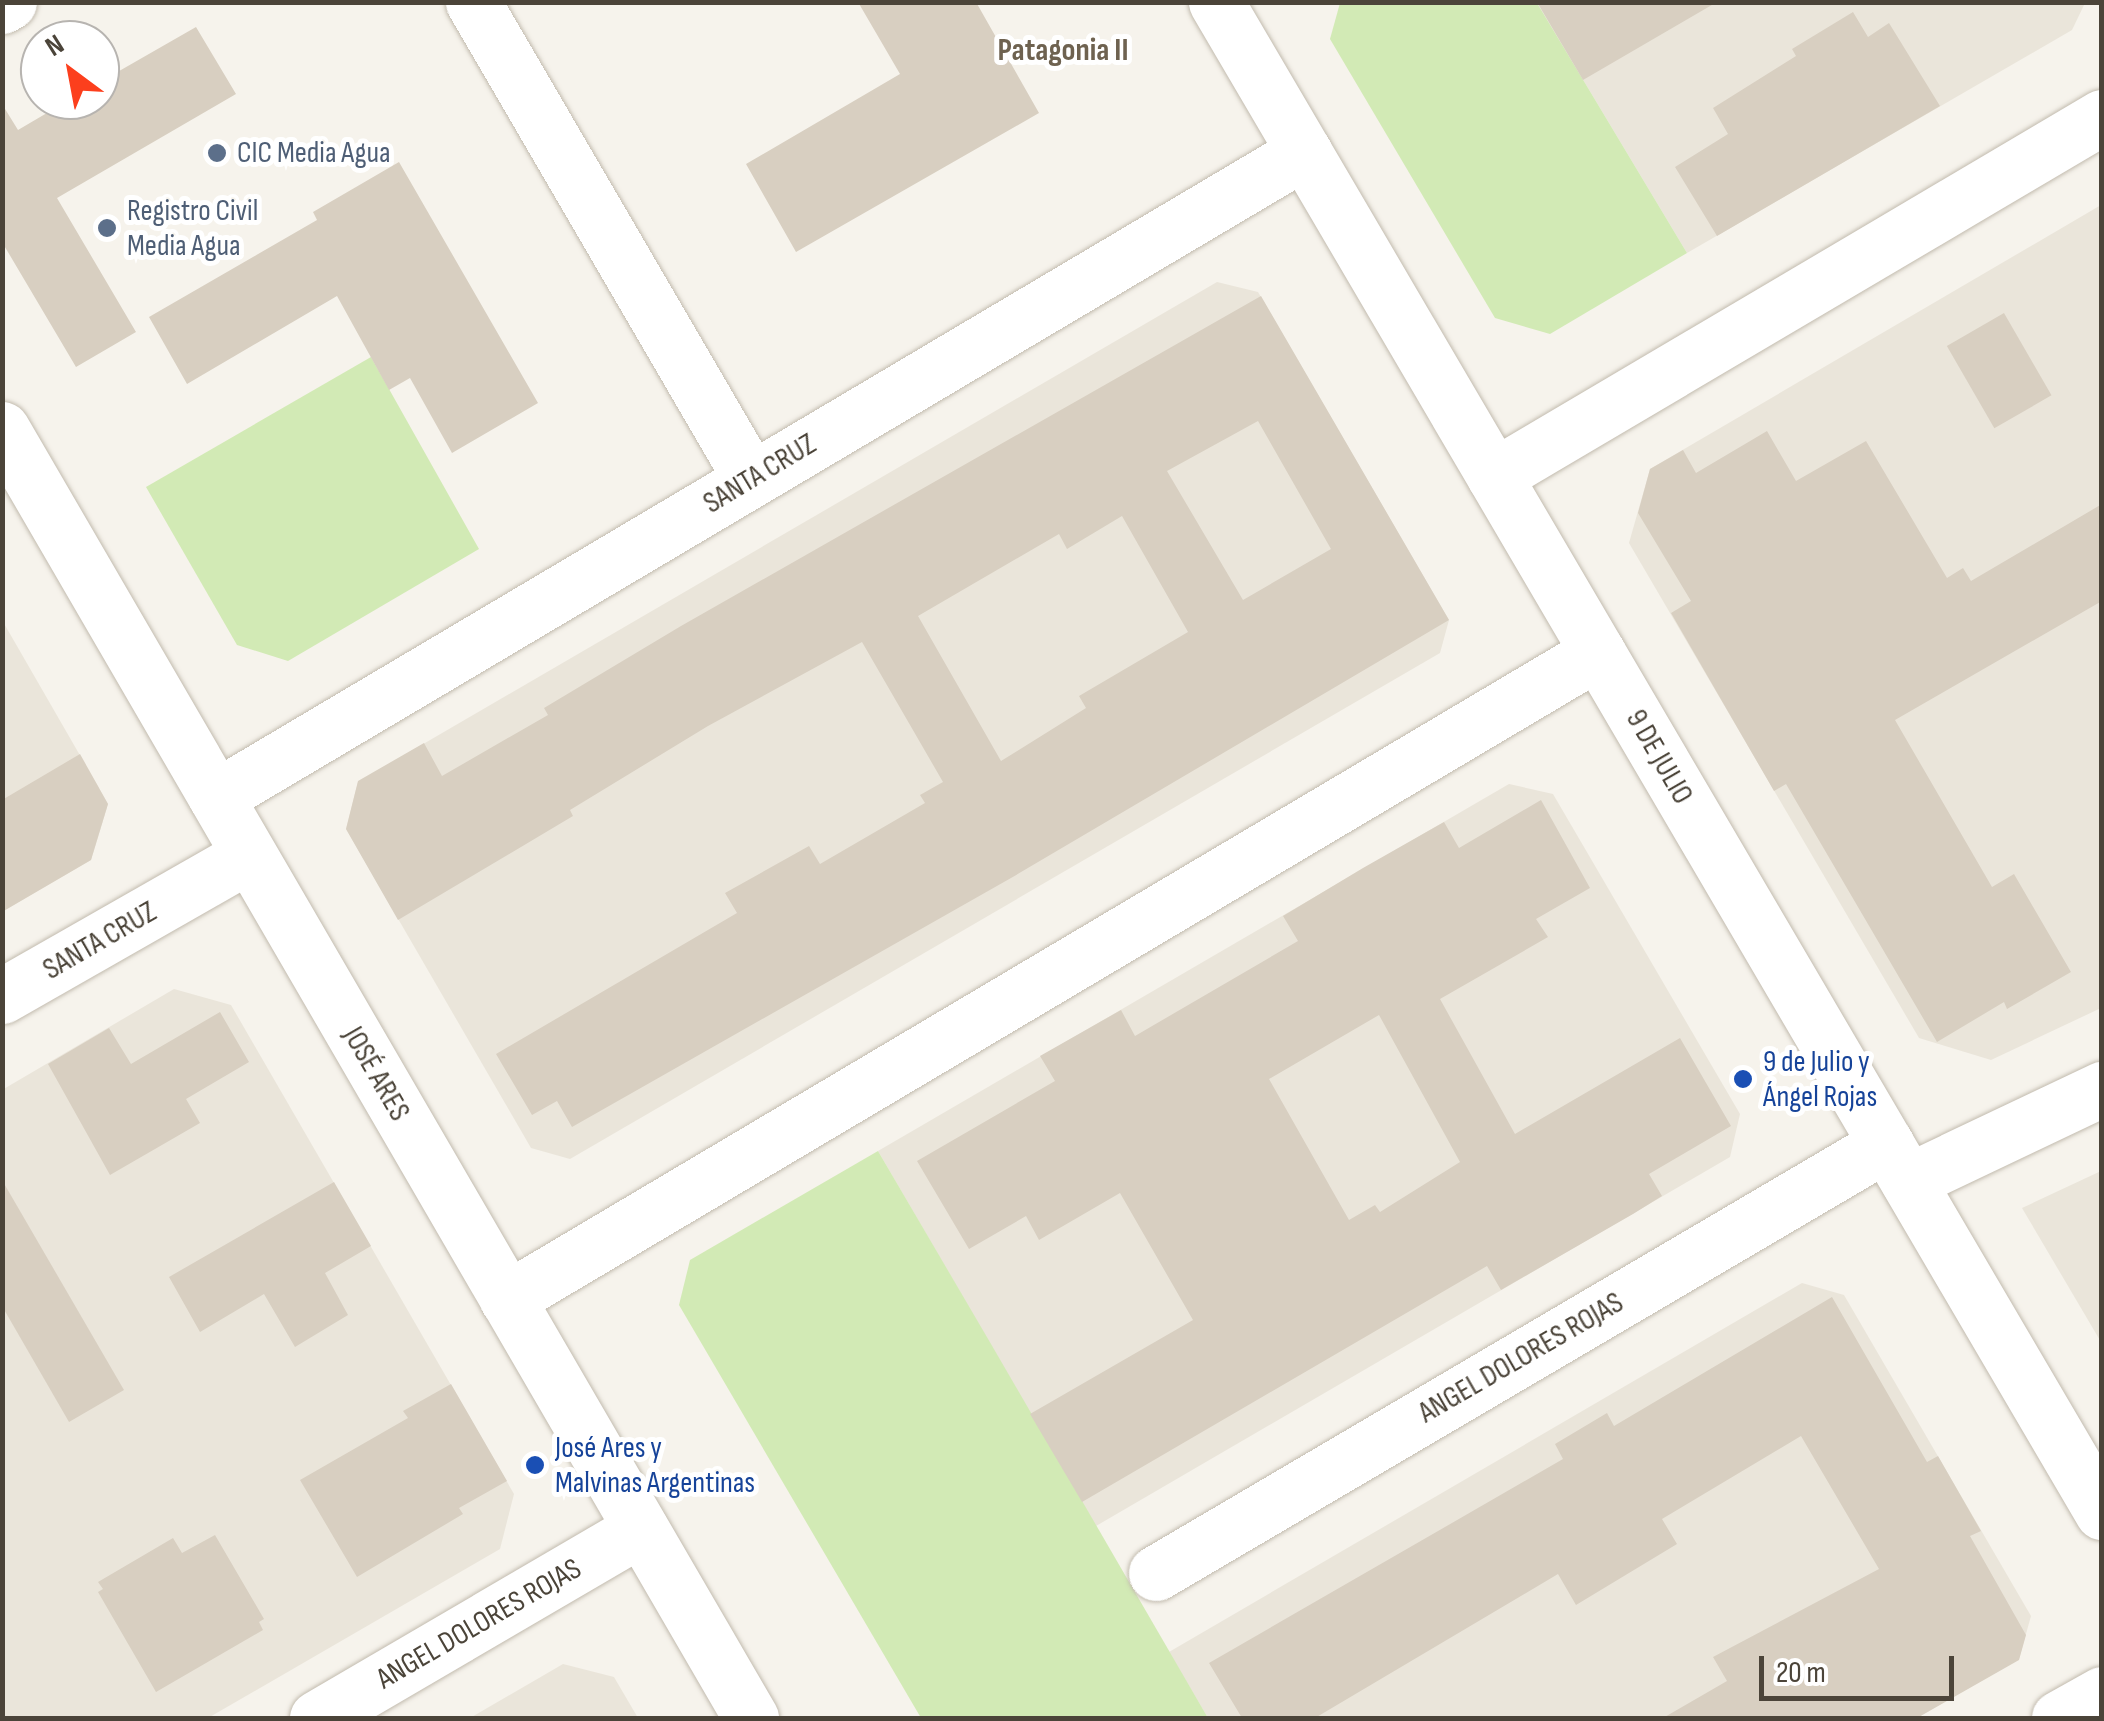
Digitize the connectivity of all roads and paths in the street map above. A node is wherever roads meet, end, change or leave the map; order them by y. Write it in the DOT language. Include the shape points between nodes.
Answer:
graph roads {
  1 [pos="9,2"];
  2 [pos="473,2"];
  3 [pos="1216,2"];
  4 [pos="2,6"];
  5 [pos="2102,117"];
  6 [pos="1304,152"];
  7 [pos="2,429"];
  8 [pos="1494,476"];
  9 [pos="751,479"];
  10 [pos="1598,652"];
  11 [pos="216,797"];
  12 [pos="249,855"];
  13 [pos="2,996"];
  14 [pos="2102,1088"];
  15 [pos="1896,1162"];
  16 [pos="507,1299"];
  17 [pos="2102,1512"];
  18 [pos="641,1529"];
  19 [pos="1156,1573"];
  20 [pos="2102,1694"];
  21 [pos="317,1718"];
  22 [pos="751,1718"];
  23 [pos="2059,1718"];
  1 -- 4 [label="street"];
  2 -- 9 [label="street"];
  3 -- 6 [label="street, 9 DE JULIO"];
  5 -- 8 [label="street"];
  6 -- 8 [label="street, 9 DE JULIO"];
  6 -- 9 [label="street, SANTA CRUZ"];
  7 -- 11 [label="street, JOSÉ ARES"];
  8 -- 10 [label="street, 9 DE JULIO"];
  9 -- 11 [label="street, SANTA CRUZ"];
  10 -- 15 [label="street, 9 DE JULIO"];
  10 -- 16 [label="street"];
  11 -- 12 [label="street, JOSÉ ARES"];
  12 -- 13 [label="street, SANTA CRUZ"];
  12 -- 16 [label="street, JOSÉ ARES"];
  14 -- 15 [label="street, ANGEL DOLORES ROJAS"];
  15 -- 17 [label="street, 9 DE JULIO"];
  15 -- 19 [label="street, ANGEL DOLORES ROJAS"];
  16 -- 18 [label="street, JOSÉ ARES"];
  18 -- 21 [label="street, ANGEL DOLORES ROJAS"];
  18 -- 22 [label="street, JOSÉ ARES"];
  20 -- 23 [label="street"];
}
